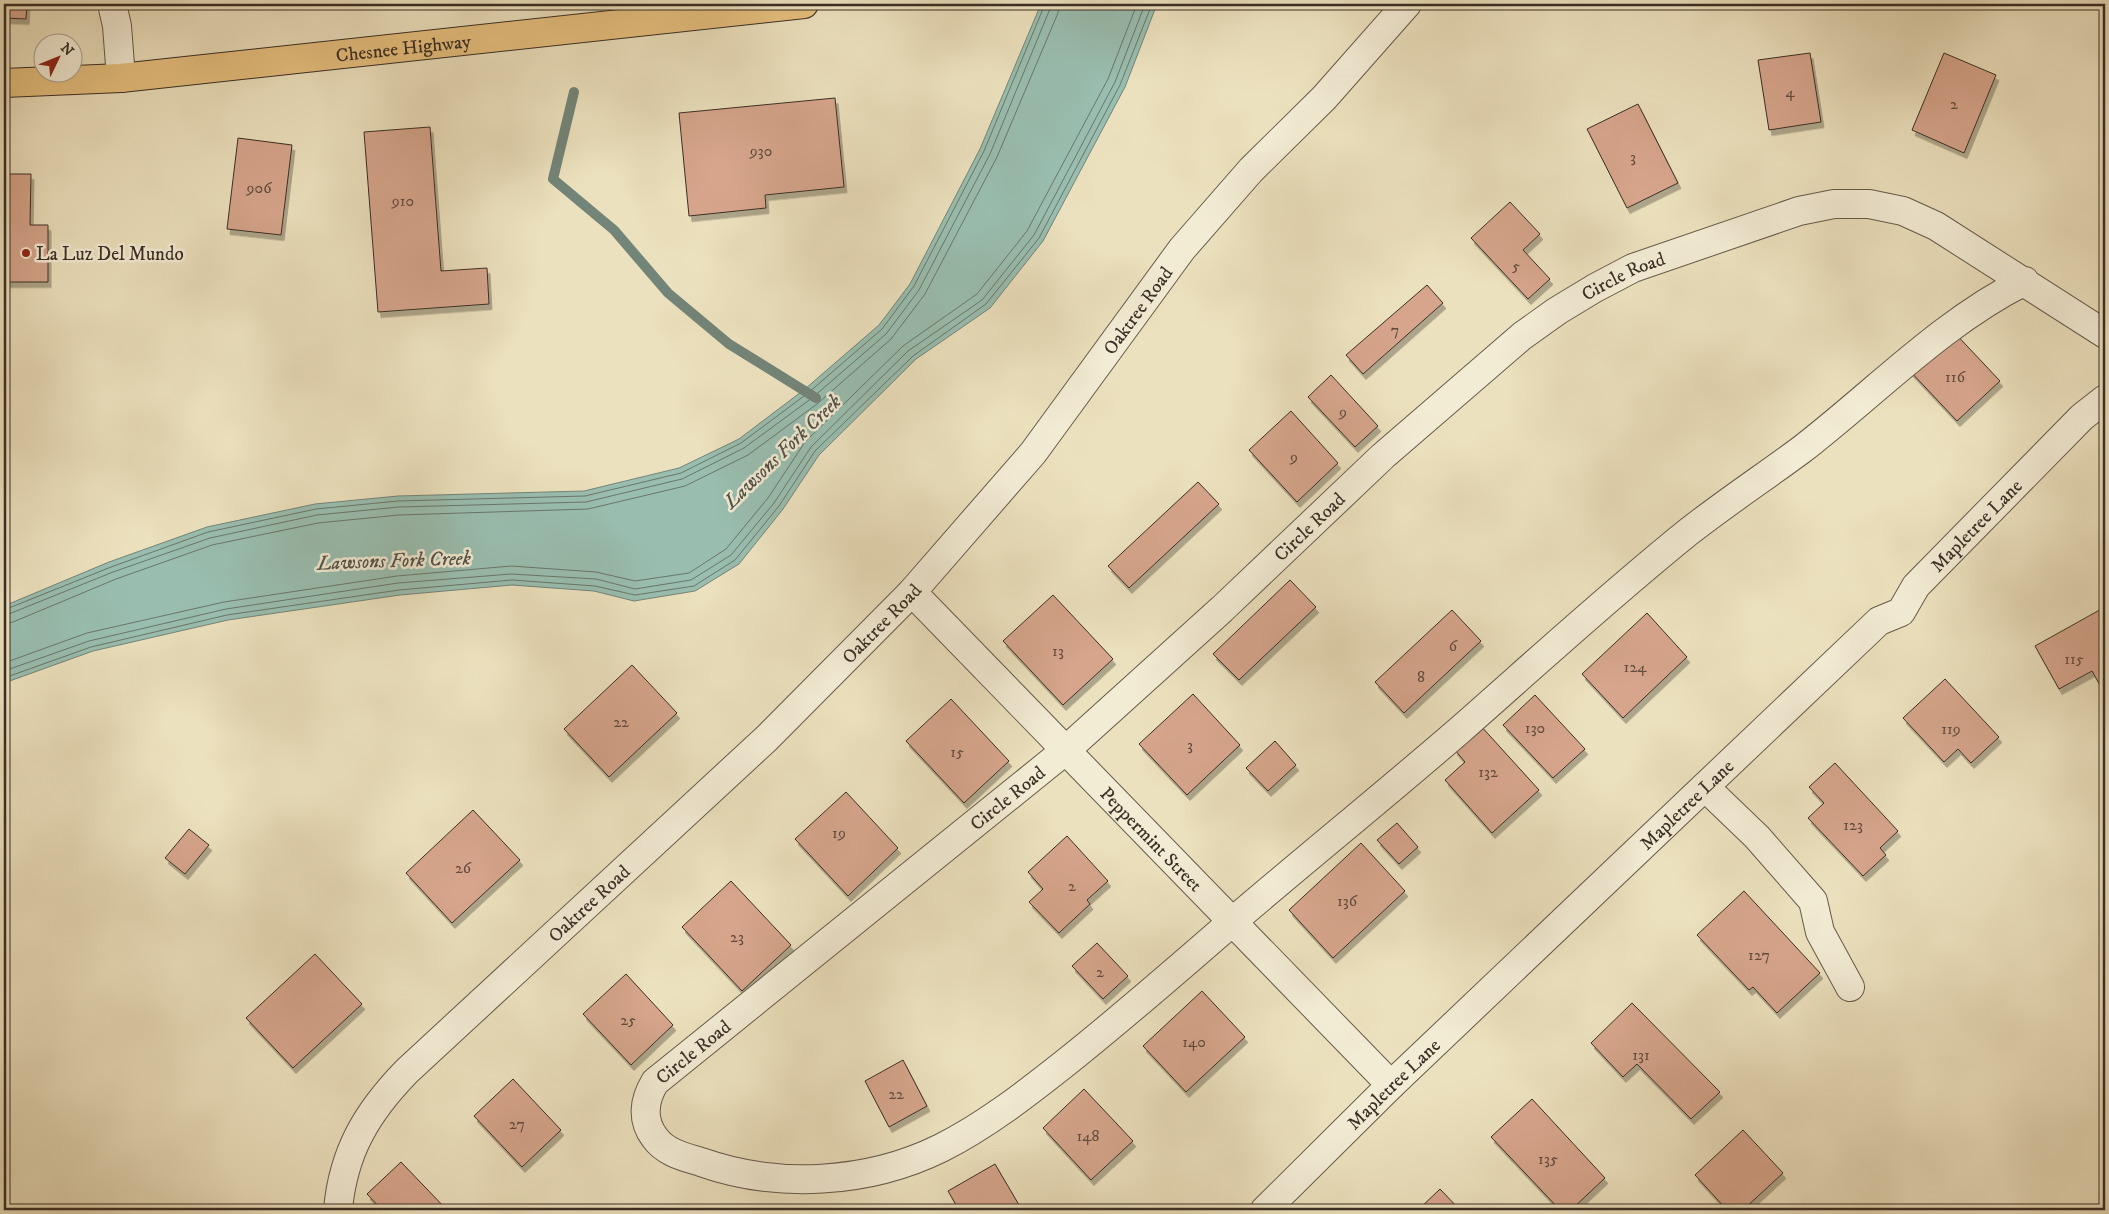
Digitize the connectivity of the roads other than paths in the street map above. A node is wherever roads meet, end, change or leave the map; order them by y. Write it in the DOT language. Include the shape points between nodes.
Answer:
graph roads {
  1 [pos="112,4"];
  2 [pos="804,4"];
  3 [pos="1407,4"];
  4 [pos="668,12"];
  5 [pos="121,78"];
  6 [pos="4,83"];
  7 [pos="2025,281"];
  8 [pos="2105,334"];
  9 [pos="2105,399"];
  10 [pos="912,592"];
  11 [pos="1066,750"];
  12 [pos="1705,787"];
  13 [pos="1232,922"];
  14 [pos="1850,987"];
  15 [pos="1391,1085"];
  16 [pos="338,1210"];
  17 [pos="1265,1210"];
  1 -- 5 [label="street"];
  2 -- 4 [label="main road, Chesnee Highway"];
  3 -- 10 [label="street, Oaktree Road" via="1324,98 1251,170 1182,249 1033,453"];
  4 -- 5 [label="main road, Chesnee Highway"];
  5 -- 6 [label="main road, Chesnee Highway"];
  7 -- 8 [label="street, Circle Road"];
  7 -- 11 [label="street, Circle Road" via="1936,226 1903,211 1869,204 1834,204 1799,211 1633,268 1557,310 1522,336 1383,456 1222,609"];
  7 -- 13 [label="street, Circle Road" via="1989,299 1956,323 1804,448 1691,530 1584,618 1460,729"];
  9 -- 12 [label="street, Mapletree Lane" via="2082,417 1916,586 1901,612 1879,621"];
  10 -- 11 [label="street, Peppermint Street"];
  10 -- 16 [label="street, Oaktree Road" via="767,738 382,1096 362,1126 348,1158"];
  11 -- 13 [label="street, Peppermint Street"];
  11 -- 13 [label="street, Circle Road" via="655,1082 648,1093 646,1121 660,1145 725,1170 779,1179 834,1178 889,1168 940,1149 1039,1084 1139,1004"];
  12 -- 14 [label="street" via="1757,837 1813,901 1820,932"];
  12 -- 15 [label="street, Mapletree Lane"];
  13 -- 15 [label="street, Peppermint Street"];
  15 -- 17 [label="street, Mapletree Lane"];
}
